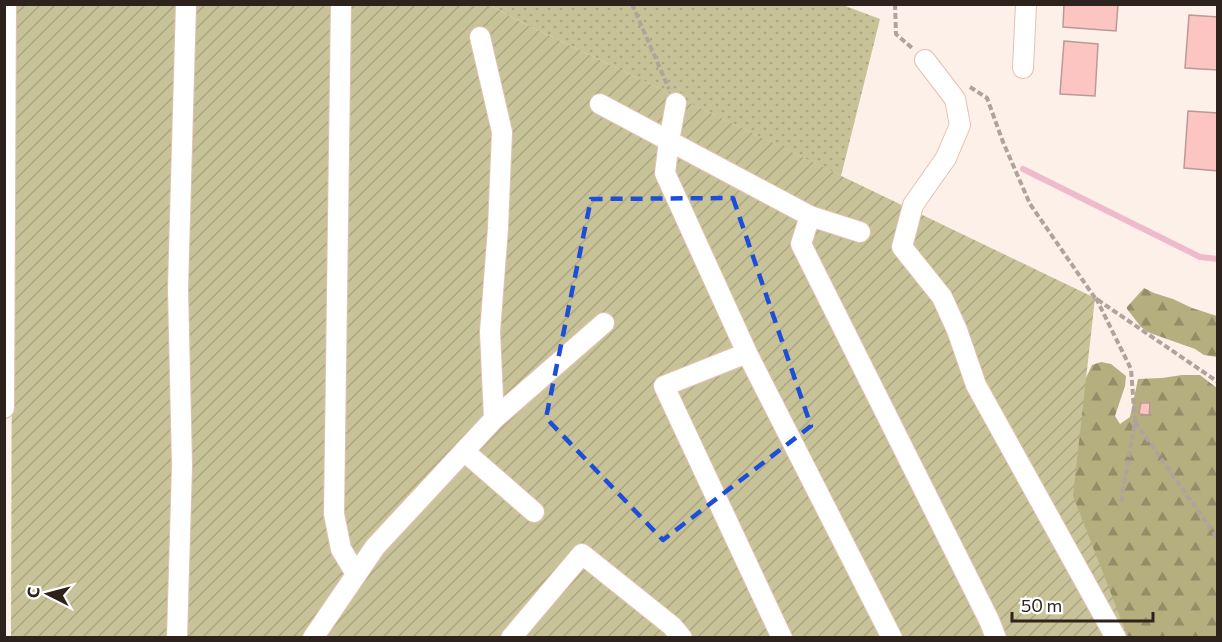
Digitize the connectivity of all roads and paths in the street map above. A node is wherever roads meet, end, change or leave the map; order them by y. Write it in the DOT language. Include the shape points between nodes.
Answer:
graph roads {
  1 [pos="6,4"];
  2 [pos="186,4"];
  3 [pos="340,4"];
  4 [pos="632,4"];
  5 [pos="895,4"];
  6 [pos="1026,4"];
  7 [pos="480,37"];
  8 [pos="925,60"];
  9 [pos="1023,68"];
  10 [pos="969,87"];
  11 [pos="676,103"];
  12 [pos="600,104"];
  13 [pos="669,141"];
  14 [pos="810,216"];
  15 [pos="860,232"];
  16 [pos="1095,298"];
  17 [pos="604,323"];
  18 [pos="747,353"];
  19 [pos="1218,382"];
  20 [pos="4,408"];
  21 [pos="494,419"];
  22 [pos="1135,422"];
  23 [pos="464,451"];
  24 [pos="1121,501"];
  25 [pos="534,512"];
  26 [pos="1218,539"];
  27 [pos="357,574"];
  28 [pos="177,638"];
  29 [pos="313,638"];
  30 [pos="511,638"];
  31 [pos="682,638"];
  32 [pos="782,638"];
  33 [pos="892,638"];
  34 [pos="996,638"];
  35 [pos="1116,638"];
  1 -- 20 [label="street"];
  2 -- 28 [label="street" via="178,288 182,466"];
  3 -- 27 [label="street" via="334,514 341,549"];
  4 -- 11 [label="path"];
  5 -- 8 [label="path" via="896,34"];
  6 -- 9 [label="street"];
  7 -- 21 [label="street" via="502,132 490,332"];
  8 -- 35 [label="street" via="955,99 960,125 946,158 913,205 902,247 942,297 976,385"];
  10 -- 16 [label="path" via="987,98 1030,204"];
  11 -- 13 [label="street"];
  12 -- 13 [label="street"];
  13 -- 14 [label="street"];
  13 -- 18 [label="street" via="665,173"];
  14 -- 15 [label="street"];
  14 -- 34 [label="street" via="801,244"];
  16 -- 19 [label="path"];
  16 -- 22 [label="path" via="1131,369"];
  17 -- 21 [label="street"];
  18 -- 32 [label="street" via="664,386"];
  18 -- 33 [label="street"];
  21 -- 23 [label="street"];
  22 -- 24 [label="path"];
  22 -- 26 [label="path"];
  23 -- 25 [label="street"];
  23 -- 27 [label="street" via="375,547"];
  27 -- 29 [label="street"];
  30 -- 31 [label="street" via="582,554"];
}
